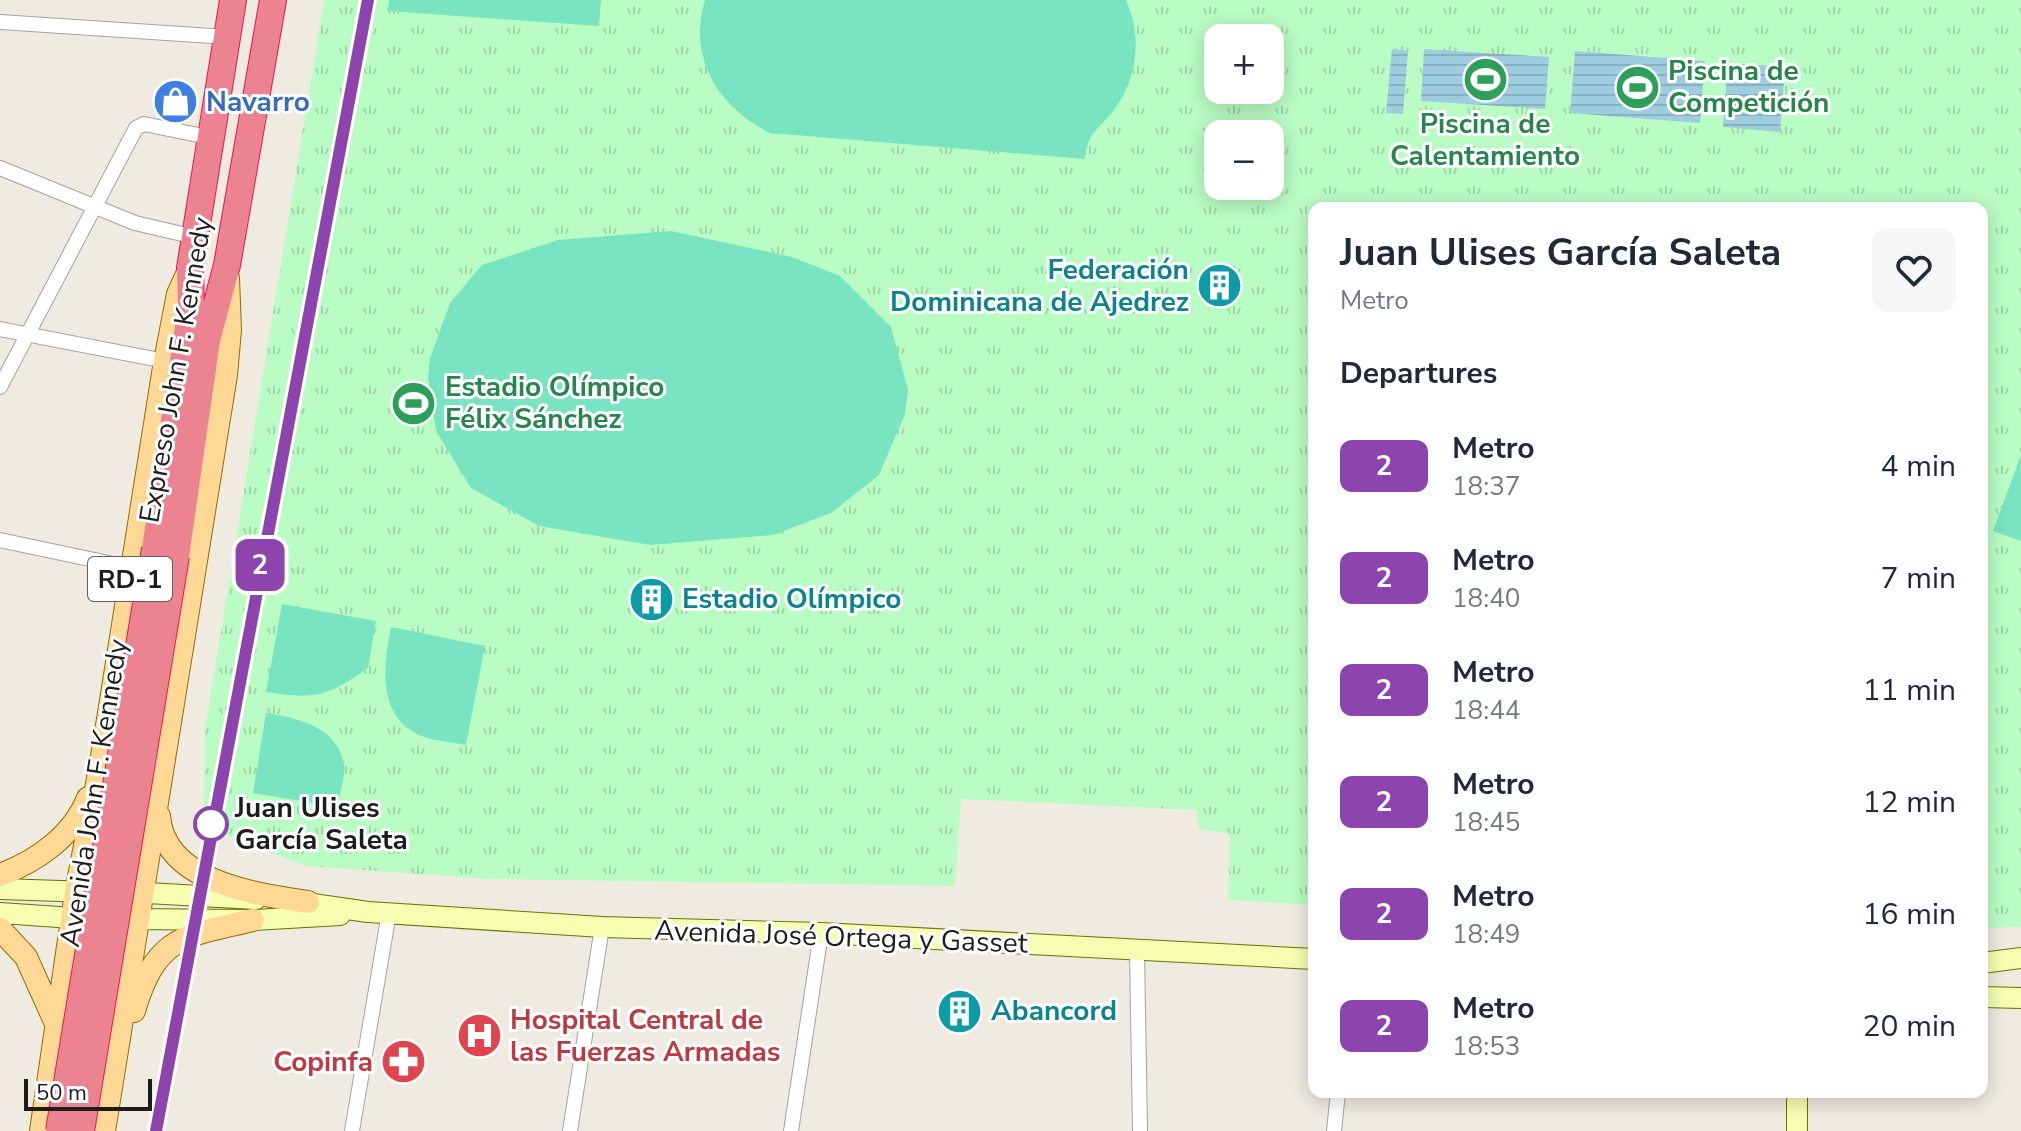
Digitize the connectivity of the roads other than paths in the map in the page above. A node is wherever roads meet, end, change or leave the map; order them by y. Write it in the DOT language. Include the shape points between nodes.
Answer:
graph roads {
  1 [pos="233,0"];
  2 [pos="273,0"];
  3 [pos="0,22"];
  4 [pos="227,37"];
  5 [pos="213,138"];
  6 [pos="0,168"];
  7 [pos="94,208"];
  8 [pos="195,237"];
  9 [pos="227,265"];
  10 [pos="190,268"];
  11 [pos="0,329"];
  12 [pos="28,334"];
  13 [pos="165,361"];
  14 [pos="0,387"];
  15 [pos="0,540"];
  16 [pos="165,552"];
  17 [pos="132,568"];
  18 [pos="110,706"];
  19 [pos="172,712"];
  20 [pos="101,763"];
  21 [pos="157,798"];
  22 [pos="0,875"];
  23 [pos="0,889"];
  24 [pos="76,892"];
  25 [pos="143,892"];
  26 [pos="308,902"];
  27 [pos="378,912"];
  28 [pos="0,913"];
  29 [pos="72,919"];
  30 [pos="138,919"];
  31 [pos="253,920"];
  32 [pos="602,927"];
  33 [pos="0,929"];
  34 [pos="821,933"];
  35 [pos="1137,951"];
  36 [pos="2021,958"];
  37 [pos="1308,959"];
  38 [pos="1988,962"];
  39 [pos="2021,991"];
  40 [pos="1990,997"];
  41 [pos="2021,998"];
  42 [pos="58,1028"];
  43 [pos="114,1073"];
  44 [pos="1337,1098"];
  45 [pos="1797,1098"];
  46 [pos="47,1099"];
  47 [pos="108,1107"];
  48 [pos="41,1131"];
  49 [pos="59,1131"];
  50 [pos="81,1131"];
  51 [pos="104,1131"];
  52 [pos="352,1131"];
  53 [pos="570,1131"];
  54 [pos="791,1131"];
  55 [pos="1140,1131"];
  56 [pos="1334,1131"];
  57 [pos="1797,1131"];
  1 -- 4 [label="highway, Expreso John F. Kennedy / RD-1"];
  2 -- 9 [label="highway, Expreso John F. Kennedy / RD-1"];
  3 -- 4 [label="street"];
  4 -- 5 [label="highway, Expreso John F. Kennedy / RD-1"];
  5 -- 7 [label="street" via="144,124 136,128"];
  5 -- 8 [label="highway, Expreso John F. Kennedy / RD-1"];
  6 -- 7 [label="street"];
  7 -- 8 [label="street"];
  7 -- 12 [label="street"];
  8 -- 10 [label="highway, Expreso John F. Kennedy / RD-1"];
  9 -- 16 [label="highway, Expreso John F. Kennedy / RD-1"];
  9 -- 19 [label="main road, RD-1" via="226,375"];
  10 -- 13 [label="main road, Avenida John F. Kennedy / RD-1" via="178,294"];
  10 -- 16 [label="highway, Expreso John F. Kennedy / RD-1" via="191,307"];
  11 -- 12 [label="street"];
  12 -- 13 [label="street"];
  12 -- 14 [label="street"];
  13 -- 17 [label="main road, Avenida John F. Kennedy / RD-1"];
  15 -- 17 [label="street"];
  16 -- 49 [label="highway, Expreso John F. Kennedy / RD-1, bridge"];
  16 -- 50 [label="highway, Expreso John F. Kennedy / RD-1, bridge"];
  17 -- 18 [label="main road, Avenida John F. Kennedy / RD-1"];
  18 -- 19 [label="main road" via="118,729 103,826 108,839 124,847 142,837 157,737"];
  18 -- 20 [label="main road, Avenida John F. Kennedy / RD-1"];
  19 -- 21 [label="main road, RD-1"];
  20 -- 22 [label="main road" via="71,826 47,850"];
  20 -- 24 [label="main road, Avenida John F. Kennedy / RD-1"];
  21 -- 25 [label="main road, RD-1"];
  21 -- 26 [label="main road" via="168,849 186,866 250,891"];
  23 -- 24 [label="main road, Avenida José Ortega y Gasset"];
  24 -- 25 [label="main road, Avenida José Ortega y Gasset"];
  24 -- 29 [label="main road, Avenida John F. Kennedy / RD-1"];
  25 -- 26 [label="main road, Avenida José Ortega y Gasset"];
  25 -- 30 [label="main road, RD-1"];
  26 -- 27 [label="main road, Avenida José Ortega y Gasset"];
  27 -- 31 [label="main road, Avenida José Ortega y Gasset"];
  27 -- 32 [label="main road, Avenida José Ortega y Gasset"];
  27 -- 52 [label="street"];
  28 -- 29 [label="main road, Avenida José Ortega y Gasset"];
  29 -- 30 [label="main road, Avenida José Ortega y Gasset"];
  29 -- 42 [label="main road, Avenida John F. Kennedy / RD-1"];
  30 -- 31 [label="main road, Avenida José Ortega y Gasset"];
  30 -- 43 [label="main road, RD-1"];
  31 -- 43 [label="main road" via="200,930 163,953 149,972"];
  32 -- 34 [label="main road, Avenida José Ortega y Gasset"];
  32 -- 53 [label="street"];
  33 -- 42 [label="main road" via="26,957"];
  34 -- 35 [label="main road, Avenida José Ortega y Gasset"];
  34 -- 54 [label="street"];
  35 -- 37 [label="main road, Avenida José Ortega y Gasset"];
  35 -- 55 [label="street"];
  36 -- 38 [label="main road"];
  39 -- 40 [label="main road"];
  40 -- 41 [label="main road"];
  42 -- 46 [label="main road, Avenida John F. Kennedy / RD-1"];
  43 -- 47 [label="main road, RD-1"];
  44 -- 56 [label="street"];
  45 -- 57 [label="main road"];
  46 -- 47 [label="main road" via="59,1080 78,975 86,967 98,967 109,970 115,985 101,1085"];
  46 -- 48 [label="main road, Avenida John F. Kennedy / RD-1"];
  47 -- 51 [label="main road, RD-1"];
}
